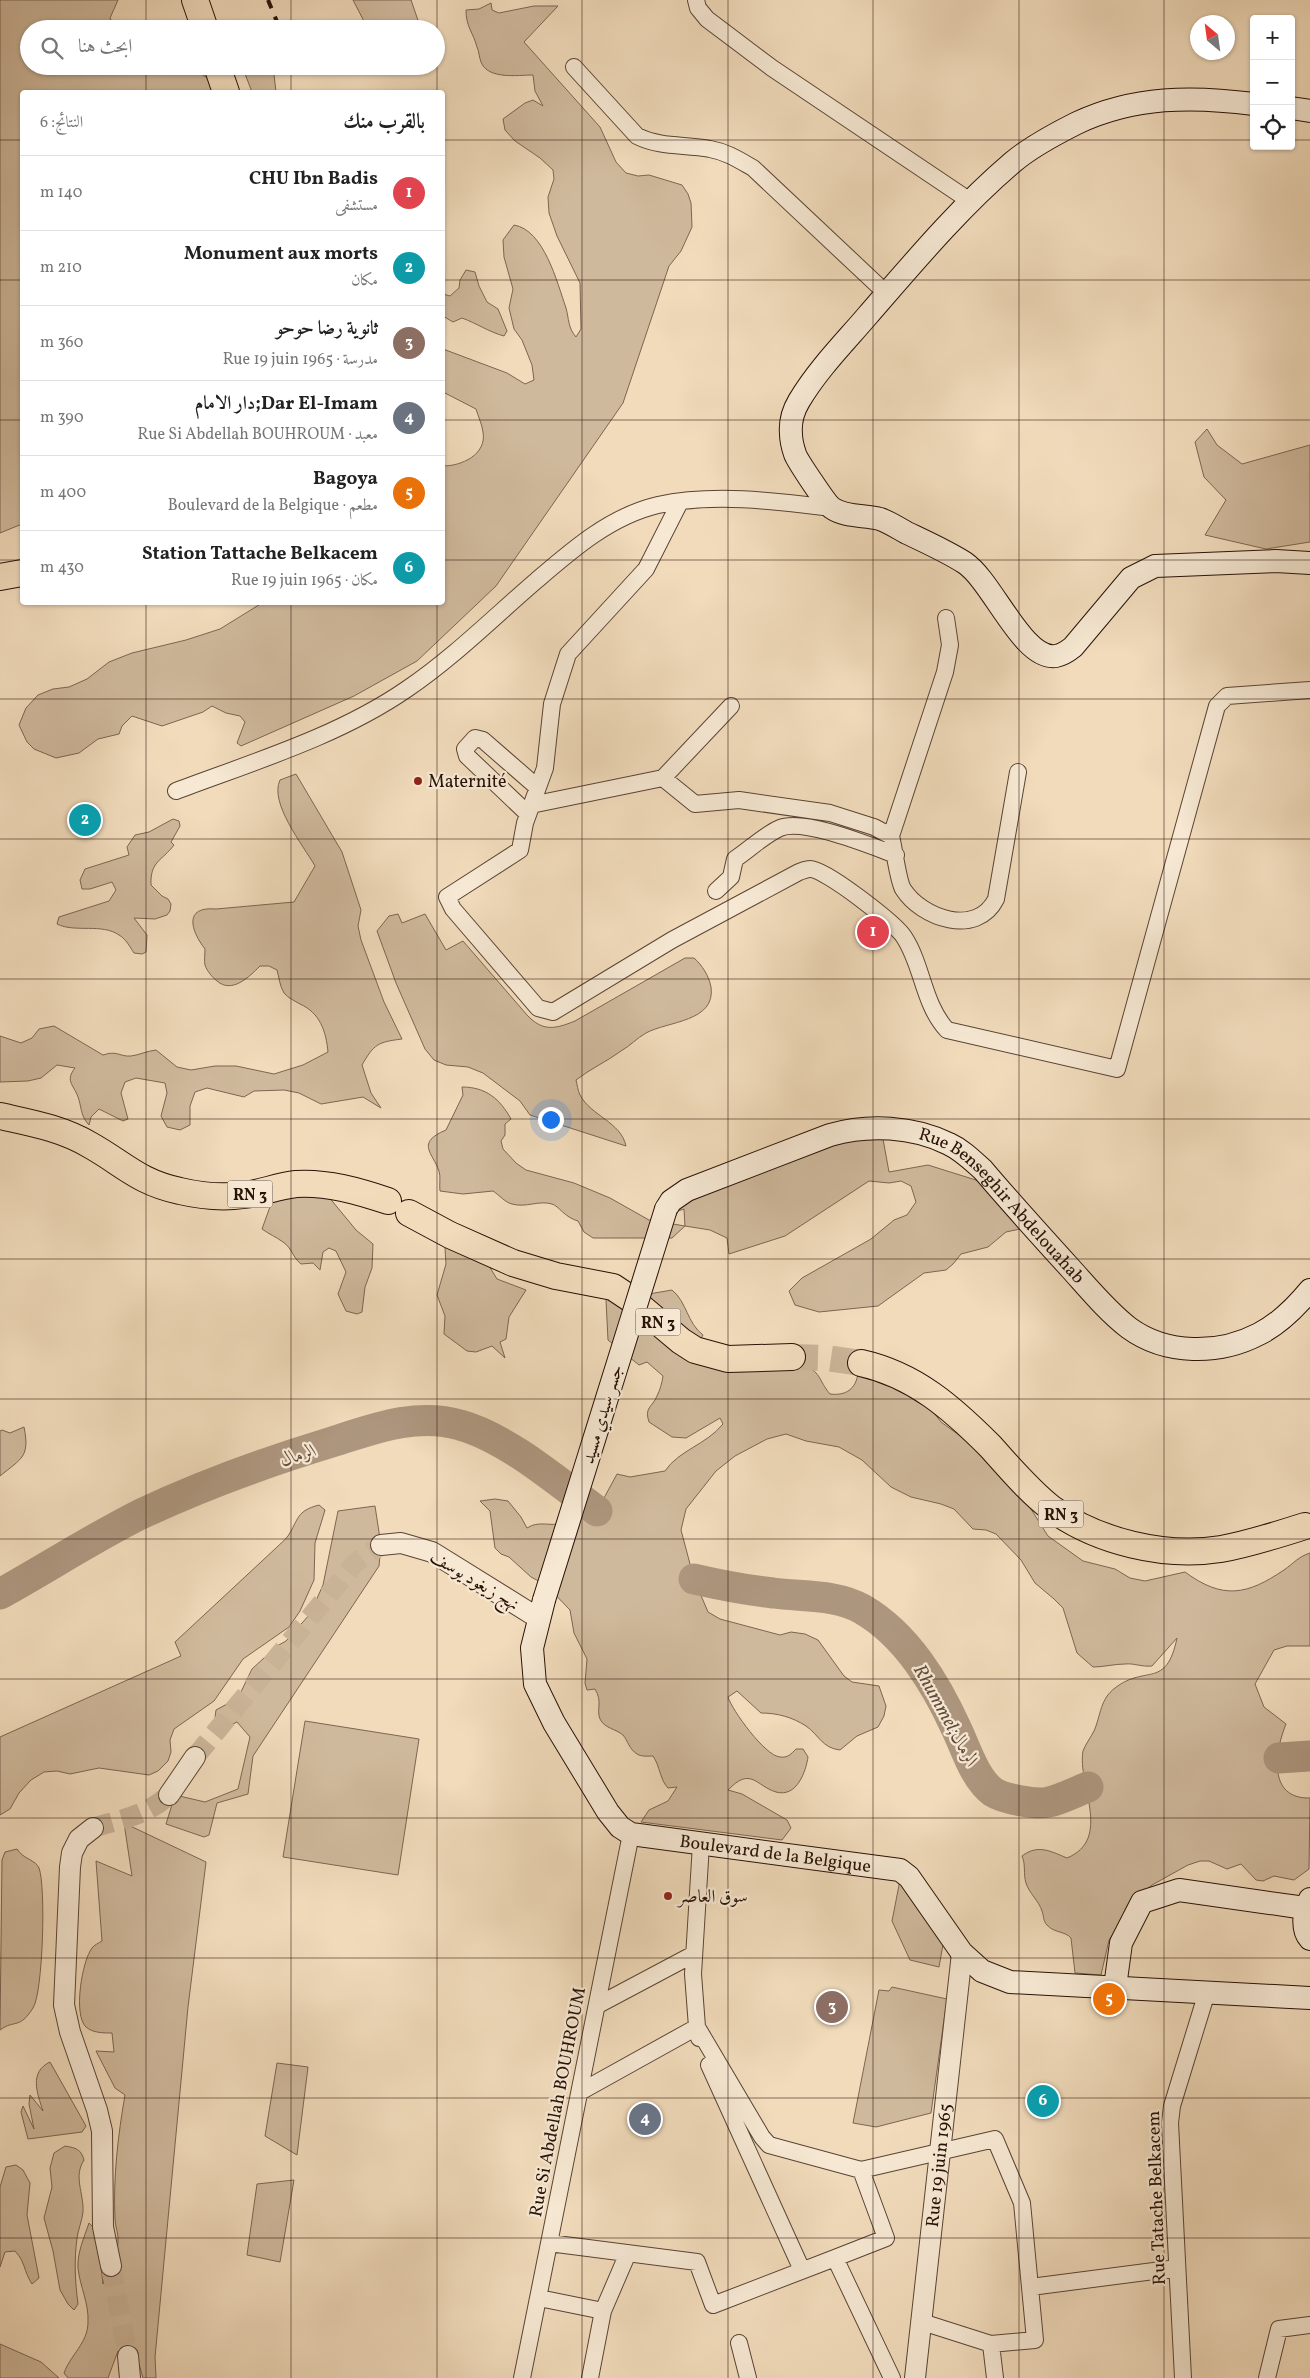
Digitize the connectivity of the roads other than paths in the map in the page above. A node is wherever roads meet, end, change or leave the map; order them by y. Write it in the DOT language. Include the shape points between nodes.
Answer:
graph roads {
  1 [pos="194,0"];
  2 [pos="696,0"];
  3 [pos="202,20"];
  4 [pos="574,67"];
  5 [pos="1250,103"];
  6 [pos="1295,108"];
  7 [pos="1310,110"];
  8 [pos="970,201"];
  9 [pos="887,294"];
  10 [pos="680,502"];
  11 [pos="831,508"];
  12 [pos="1310,563"];
  13 [pos="20,573"];
  14 [pos="0,577"];
  15 [pos="946,618"];
  16 [pos="1310,690"];
  17 [pos="731,706"];
  18 [pos="1018,772"];
  19 [pos="663,778"];
  20 [pos="536,787"];
  21 [pos="176,791"];
  22 [pos="530,809"];
  23 [pos="891,836"];
  24 [pos="896,855"];
  25 [pos="716,891"];
  26 [pos="0,1116"];
  27 [pos="666,1209"];
  28 [pos="1310,1290"];
  29 [pos="792,1357"];
  30 [pos="862,1363"];
  31 [pos="1305,1526"];
  32 [pos="381,1545"];
  33 [pos="541,1609"];
  34 [pos="195,1757"];
  35 [pos="168,1795"];
  36 [pos="93,1828"];
  37 [pos="631,1834"];
  38 [pos="701,1844"];
  39 [pos="1308,1904"];
  40 [pos="1310,1939"];
  41 [pos="962,1953"];
  42 [pos="694,1954"];
  43 [pos="1112,1987"];
  44 [pos="1207,1992"];
  45 [pos="1310,1998"];
  46 [pos="598,2006"];
  47 [pos="697,2027"];
  48 [pos="580,2092"];
  49 [pos="940,2152"];
  50 [pos="861,2170"];
  51 [pos="549,2243"];
  52 [pos="628,2253"];
  53 [pos="835,2258"];
  54 [pos="111,2266"];
  55 [pos="1177,2268"];
  56 [pos="802,2270"];
  57 [pos="1031,2287"];
  58 [pos="539,2298"];
  59 [pos="603,2311"];
  60 [pos="922,2322"];
  61 [pos="1310,2325"];
  62 [pos="739,2342"];
  63 [pos="991,2344"];
  64 [pos="128,2356"];
  65 [pos="130,2378"];
  66 [pos="522,2378"];
  67 [pos="590,2378"];
  68 [pos="748,2378"];
  69 [pos="892,2378"];
  70 [pos="916,2378"];
  71 [pos="996,2378"];
  72 [pos="1183,2378"];
  73 [pos="1267,2378"];
  1 -- 3 [label="main road"];
  2 -- 8 [label="street" via="707,19 772,68"];
  4 -- 9 [label="street" via="637,136 649,142 708,148 731,154 753,168"];
  5 -- 8 [label="main road" via="1179,98 1114,109 1044,140"];
  6 -- 7 [label="main road"];
  8 -- 9 [label="main road"];
  9 -- 11 [label="main road" via="820,371 798,402 791,420 796,456"];
  10 -- 11 [label="street" via="750,500"];
  10 -- 20 [label="street" via="646,569 568,654 552,704 545,768"];
  10 -- 21 [label="street" via="638,511 613,522 567,555 421,679 390,700 290,749"];
  11 -- 12 [label="main road" via="881,520 954,556 985,583 1024,641 1034,650 1054,657 1073,647 1131,578 1155,566"];
  13 -- 14 [label="main road"];
  15 -- 23 [label="street" via="950,645 945,672"];
  16 -- 22 [label="street" via="1228,696 1217,706 1117,1070 947,1030 937,1019 905,939 895,925 824,874 810,869 672,940 553,1012 538,1008 446,897 520,850"];
  17 -- 19 [label="street"];
  18 -- 24 [label="street" via="996,898 990,910 979,918 958,921 938,916 915,903 902,887"];
  19 -- 22 [label="street"];
  19 -- 23 [label="street" via="695,804 739,800 830,813 874,826"];
  20 -- 22 [label="street"];
  20 -- 22 [label="street" via="484,740 475,738 465,749 467,756"];
  23 -- 24 [label="street"];
  24 -- 25 [label="street" via="801,826 781,828 735,859 731,877"];
  26 -- 29 [label="main road, RN 3" via="54,1128 90,1145 145,1180 198,1195 244,1195 294,1184 344,1188 399,1207 505,1260 556,1276 613,1287 695,1350 728,1359"];
  27 -- 28 [label="main road, Rue Benseghir Abdelouahab" via="671,1201 687,1190 830,1135 871,1129 912,1131 950,1144 983,1170 1084,1283 1118,1318 1145,1337 1187,1349 1223,1347 1272,1326"];
  27 -- 33 [label="main road, جسر سيدي مسيد, bridge"];
  30 -- 31 [label="main road, RN 3" via="895,1373 936,1397 964,1420 1050,1506 1081,1526 1108,1537 1160,1549 1200,1551 1239,1546"];
  32 -- 33 [label="street, نهج زيغود يوسف" via="401,1543 432,1552"];
  33 -- 37 [label="main road" via="531,1658 535,1684 608,1812 620,1827"];
  34 -- 35 [label="street"];
  36 -- 54 [label="street" via="79,1839 72,1853 64,1994 70,2032 98,2110 102,2131 102,2214"];
  37 -- 38 [label="main road, Boulevard de la Belgique"];
  37 -- 46 [label="street, Rue Si Abdellah BOUHROUM"];
  38 -- 41 [label="main road, Boulevard de la Belgique" via="900,1870 909,1877"];
  38 -- 42 [label="street"];
  39 -- 40 [label="main road" via="1306,1934"];
  39 -- 43 [label="main road" via="1178,1890 1142,1902 1121,1943"];
  41 -- 43 [label="main road, Boulevard de la Belgique" via="982,1971 1010,1982"];
  41 -- 49 [label="street, Rue 19 juin 1965"];
  42 -- 46 [label="street"];
  42 -- 47 [label="street"];
  43 -- 44 [label="main road, Boulevard de la Belgique"];
  44 -- 45 [label="main road, Boulevard de la Belgique"];
  44 -- 55 [label="street, Rue Tatache Belkacem" via="1172,2106 1170,2123"];
  46 -- 48 [label="street, Rue Si Abdellah BOUHROUM"];
  47 -- 48 [label="street"];
  47 -- 50 [label="street" via="769,2145"];
  47 -- 56 [label="street" via="702,2050"];
  48 -- 51 [label="street, Rue Si Abdellah BOUHROUM"];
  49 -- 50 [label="street"];
  49 -- 57 [label="street" via="995,2139 1022,2204"];
  49 -- 60 [label="street, Rue 19 juin 1965"];
  50 -- 53 [label="street" via="886,2238"];
  51 -- 52 [label="street"];
  51 -- 58 [label="street, Rue Si Abdellah BOUHROUM"];
  52 -- 56 [label="street" via="697,2262 713,2305"];
  52 -- 59 [label="street"];
  53 -- 56 [label="street"];
  53 -- 69 [label="street"];
  55 -- 57 [label="street"];
  55 -- 72 [label="street, Rue Tatache Belkacem"];
  57 -- 63 [label="street" via="1035,2340"];
  58 -- 59 [label="street"];
  58 -- 66 [label="street, Rue Si Abdellah BOUHROUM"];
  59 -- 67 [label="street"];
  60 -- 63 [label="street"];
  60 -- 70 [label="street, Rue 19 juin 1965"];
  61 -- 73 [label="street" via="1279,2329"];
  62 -- 68 [label="street"];
  63 -- 71 [label="street"];
  64 -- 65 [label="street"];
}
